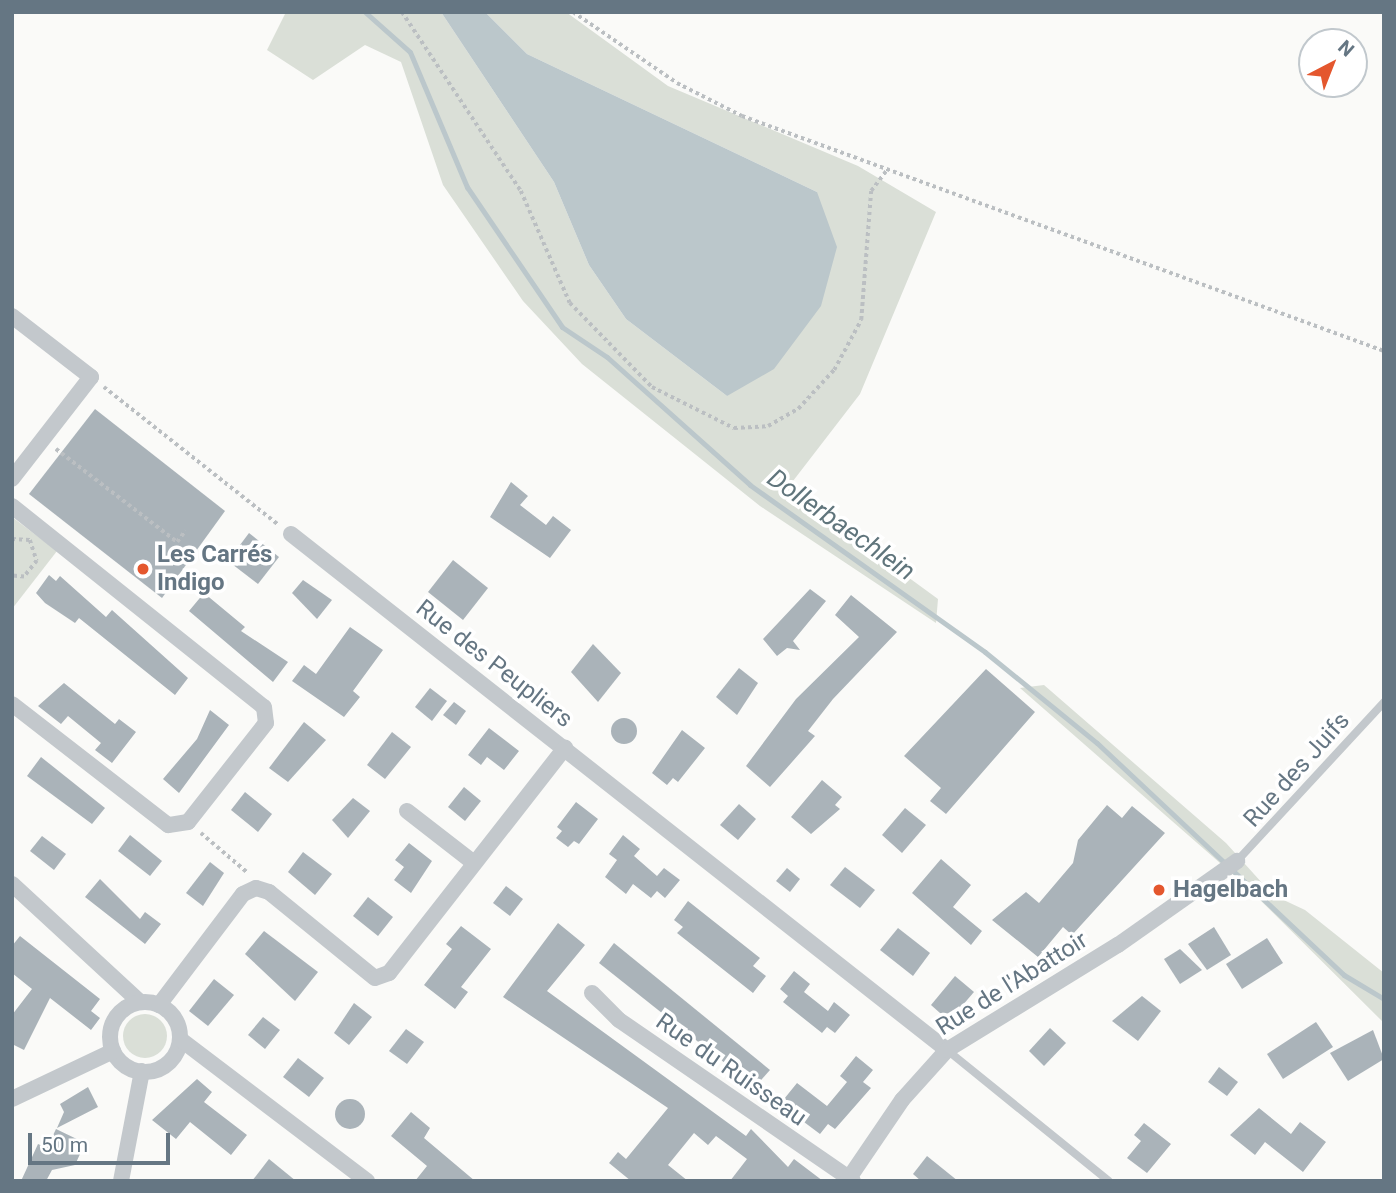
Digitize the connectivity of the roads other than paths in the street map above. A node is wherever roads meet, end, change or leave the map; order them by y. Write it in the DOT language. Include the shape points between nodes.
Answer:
graph roads {
  1 [pos="12,316"];
  2 [pos="12,479"];
  3 [pos="12,506"];
  4 [pos="291,534"];
  5 [pos="1384,702"];
  6 [pos="12,704"];
  7 [pos="565,748"];
  8 [pos="407,811"];
  9 [pos="1237,861"];
  10 [pos="474,863"];
  11 [pos="12,884"];
  12 [pos="592,993"];
  13 [pos="140,1002"];
  14 [pos="159,1005"];
  15 [pos="180,1039"];
  16 [pos="947,1050"];
  17 [pos="113,1051"];
  18 [pos="142,1071"];
  19 [pos="12,1100"];
  20 [pos="850,1180"];
  21 [pos="121,1181"];
  22 [pos="367,1181"];
  23 [pos="1109,1181"];
  1 -- 2 [label="street" via="91,377"];
  3 -- 6 [label="street" via="264,707 267,723 188,822 167,825"];
  4 -- 7 [label="street, Rue des Peupliers"];
  5 -- 9 [label="lane, Rue des Juifs"];
  7 -- 10 [label="street"];
  7 -- 16 [label="street, Rue des Peupliers"];
  8 -- 10 [label="street"];
  9 -- 16 [label="street, Rue de l'Abattoir" via="1118,945"];
  10 -- 14 [label="street" via="389,972 375,978 270,892 256,888 243,894"];
  11 -- 13 [label="street"];
  12 -- 20 [label="street, Rue du Ruisseau" via="620,1020"];
  13 -- 14 [label="street"];
  13 -- 17 [label="street" via="114,1020"];
  14 -- 15 [label="street" via="175,1019"];
  15 -- 18 [label="street" via="163,1066"];
  15 -- 22 [label="street"];
  16 -- 20 [label="street, Rue de l'Abattoir" via="902,1100"];
  16 -- 23 [label="lane"];
  17 -- 18 [label="street"];
  17 -- 19 [label="street"];
  18 -- 21 [label="street"];
}
